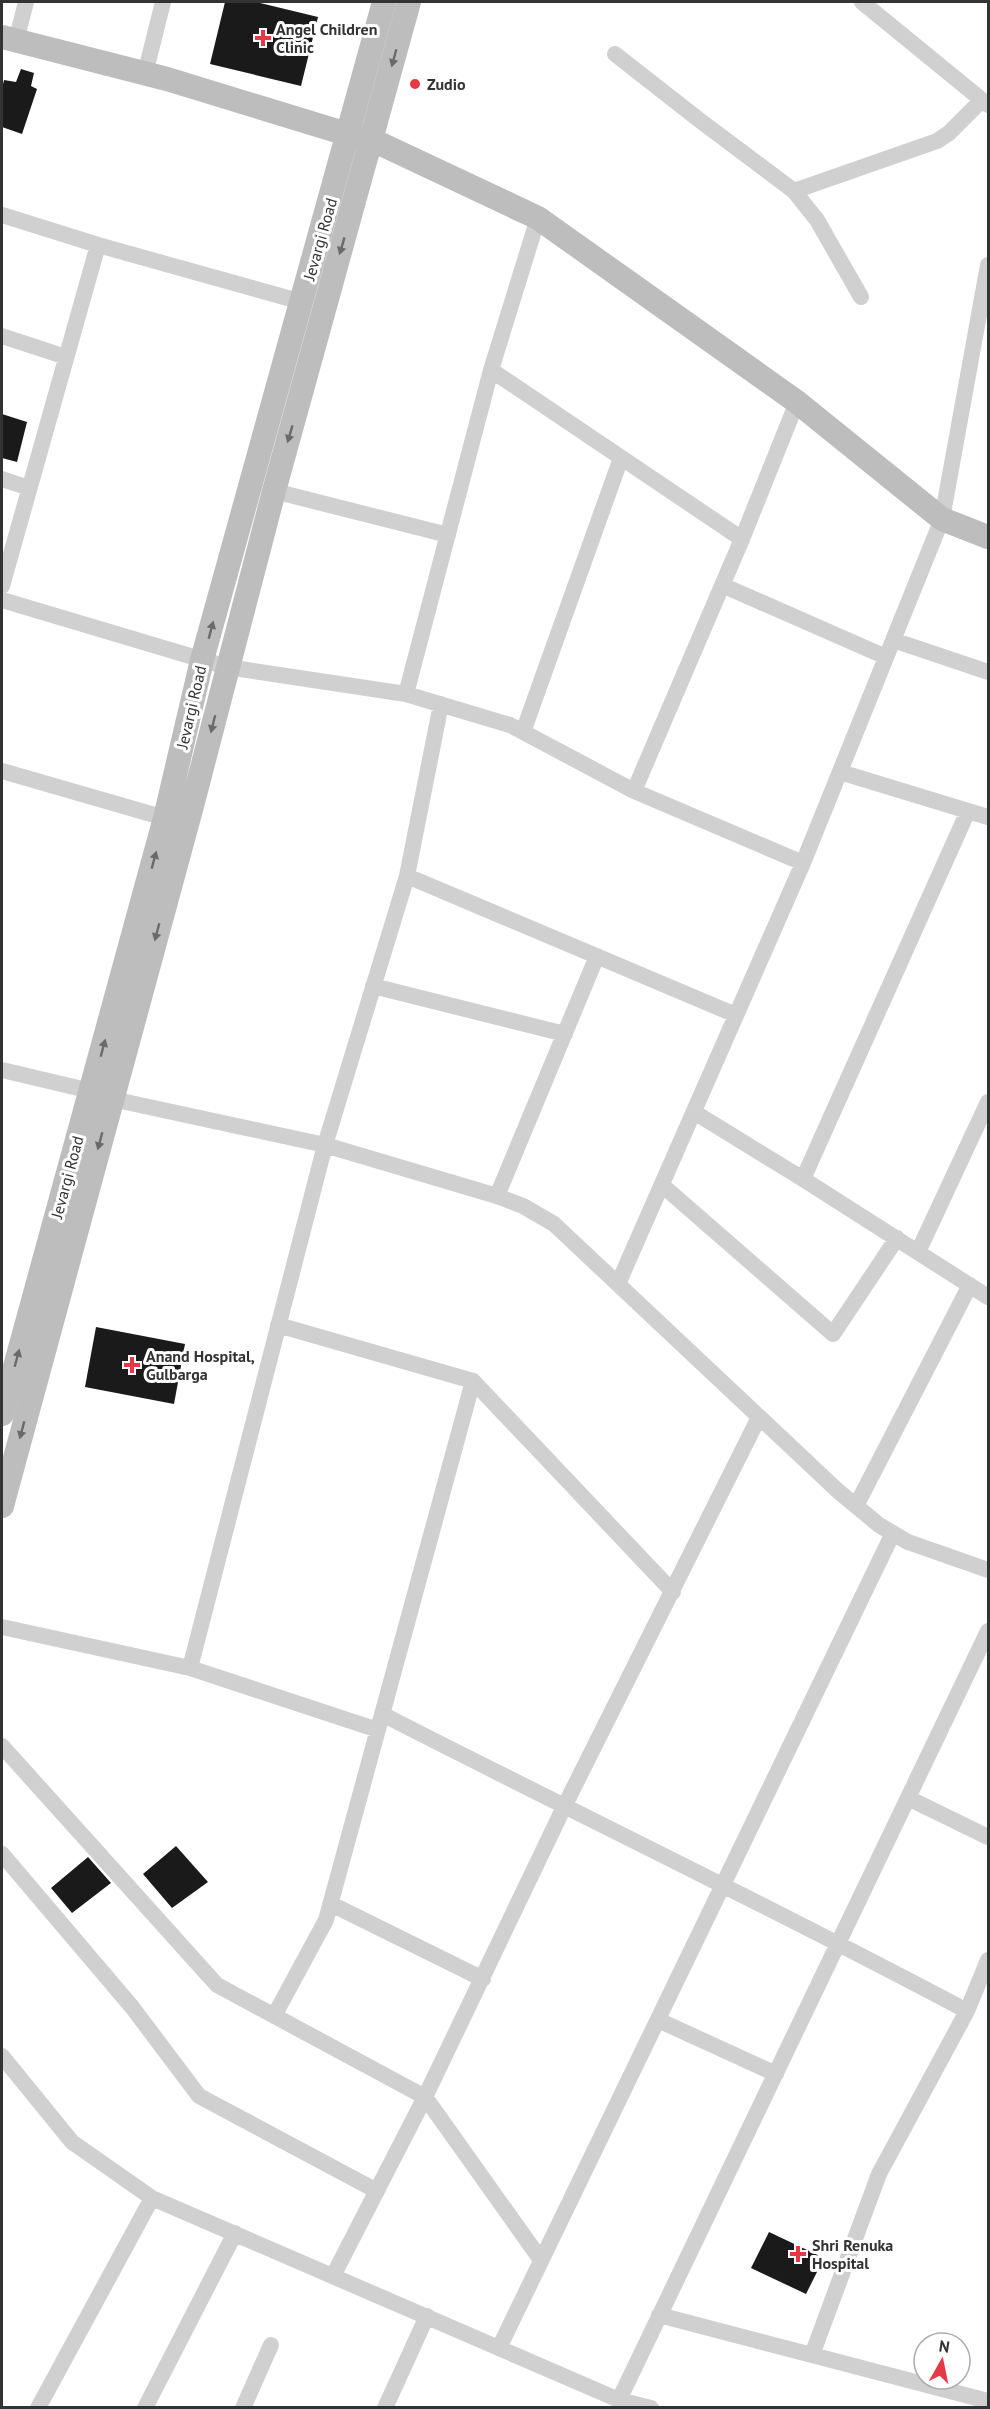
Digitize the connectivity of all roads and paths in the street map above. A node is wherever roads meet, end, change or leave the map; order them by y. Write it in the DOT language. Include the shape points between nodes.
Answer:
graph roads {
  1 [pos="26,2"];
  2 [pos="163,2"];
  3 [pos="384,2"];
  4 [pos="409,2"];
  5 [pos="862,2"];
  6 [pos="9,39"];
  7 [pos="615,54"];
  8 [pos="145,74"];
  9 [pos="985,102"];
  10 [pos="349,134"];
  11 [pos="372,141"];
  12 [pos="794,191"];
  13 [pos="2,215"];
  14 [pos="538,218"];
  15 [pos="98,245"];
  16 [pos="988,265"];
  17 [pos="861,297"];
  18 [pos="302,302"];
  19 [pos="2,336"];
  20 [pos="66,357"];
  21 [pos="491,370"];
  22 [pos="796,402"];
  23 [pos="621,458"];
  24 [pos="2,479"];
  25 [pos="29,488"];
  26 [pos="274,491"];
  27 [pos="942,519"];
  28 [pos="448,535"];
  29 [pos="988,537"];
  30 [pos="742,539"];
  31 [pos="722,585"];
  32 [pos="2,586"];
  33 [pos="2,600"];
  34 [pos="893,640"];
  35 [pos="886,657"];
  36 [pos="202,660"];
  37 [pos="227,667"];
  38 [pos="988,672"];
  39 [pos="406,694"];
  40 [pos="441,704"];
  41 [pos="524,732"];
  42 [pos="2,771"];
  43 [pos="840,772"];
  44 [pos="634,791"];
  45 [pos="968,811"];
  46 [pos="988,817"];
  47 [pos="165,818"];
  48 [pos="802,863"];
  49 [pos="406,876"];
  50 [pos="597,956"];
  51 [pos="373,986"];
  52 [pos="736,1015"];
  53 [pos="565,1034"];
  54 [pos="2,1070"];
  55 [pos="101,1095"];
  56 [pos="988,1101"];
  57 [pos="694,1112"];
  58 [pos="325,1145"];
  59 [pos="803,1179"];
  60 [pos="662,1185"];
  61 [pos="497,1196"];
  62 [pos="897,1238"];
  63 [pos="918,1252"];
  64 [pos="618,1284"];
  65 [pos="970,1286"];
  66 [pos="988,1297"];
  67 [pos="278,1325"];
  68 [pos="473,1381"];
  69 [pos="2,1414"];
  70 [pos="759,1417"];
  71 [pos="2,1506"];
  72 [pos="855,1506"];
  73 [pos="893,1533"];
  74 [pos="988,1570"];
  75 [pos="673,1592"];
  76 [pos="2,1627"];
  77 [pos="988,1631"];
  78 [pos="190,1668"];
  79 [pos="380,1722"];
  80 [pos="2,1746"];
  81 [pos="908,1798"];
  82 [pos="564,1807"];
  83 [pos="988,1838"];
  84 [pos="2,1854"];
  85 [pos="723,1884"];
  86 [pos="331,1904"];
  87 [pos="839,1942"];
  88 [pos="988,1960"];
  89 [pos="483,1979"];
  90 [pos="967,2011"];
  91 [pos="274,2016"];
  92 [pos="658,2020"];
  93 [pos="2,2056"];
  94 [pos="776,2074"];
  95 [pos="425,2097"];
  96 [pos="377,2191"];
  97 [pos="152,2198"];
  98 [pos="235,2233"];
  99 [pos="541,2260"];
  100 [pos="333,2276"];
  101 [pos="659,2315"];
  102 [pos="427,2316"];
  103 [pos="271,2345"];
  104 [pos="499,2348"];
  105 [pos="812,2355"];
  106 [pos="619,2400"];
  107 [pos="988,2401"];
  108 [pos="38,2408"];
  109 [pos="145,2408"];
  110 [pos="243,2408"];
  111 [pos="385,2408"];
  112 [pos="651,2408"];
  1 -- 6 [label="street"];
  2 -- 8 [label="street"];
  3 -- 10 [label="main road, Jevargi Road"];
  4 -- 11 [label="main road, one-way"];
  5 -- 9 [label="street"];
  6 -- 8 [label="main road"];
  7 -- 12 [label="street"];
  8 -- 10 [label="main road"];
  9 -- 12 [label="street" via="949,133 923,148"];
  10 -- 11 [label="main road"];
  10 -- 18 [label="main road, Jevargi Road"];
  11 -- 14 [label="main road"];
  11 -- 26 [label="main road, one-way"];
  12 -- 17 [label="street" via="818,220"];
  13 -- 15 [label="street"];
  14 -- 21 [label="street"];
  14 -- 22 [label="main road"];
  15 -- 18 [label="street"];
  15 -- 20 [label="street"];
  16 -- 27 [label="street"];
  36 -- 18 [label="main road, Jevargi Road, one-way"];
  19 -- 20 [label="street"];
  20 -- 25 [label="street"];
  21 -- 23 [label="street"];
  21 -- 28 [label="street"];
  22 -- 27 [label="main road"];
  22 -- 30 [label="street"];
  23 -- 30 [label="street"];
  23 -- 41 [label="street"];
  24 -- 25 [label="street"];
  25 -- 32 [label="street"];
  26 -- 28 [label="street"];
  26 -- 37 [label="main road"];
  27 -- 29 [label="main road"];
  27 -- 34 [label="street"];
  28 -- 39 [label="street"];
  30 -- 31 [label="street"];
  31 -- 35 [label="street"];
  31 -- 44 [label="street"];
  33 -- 36 [label="street"];
  34 -- 35 [label="street"];
  34 -- 38 [label="street"];
  35 -- 43 [label="street"];
  36 -- 37 [label="street"];
  36 -- 47 [label="main road, Jevargi Road"];
  37 -- 39 [label="street"];
  37 -- 55 [label="main road, one-way" via="192,806"];
  39 -- 40 [label="street"];
  40 -- 41 [label="street"];
  40 -- 49 [label="street"];
  41 -- 44 [label="street"];
  42 -- 47 [label="street"];
  43 -- 45 [label="street"];
  43 -- 48 [label="street"];
  44 -- 48 [label="street"];
  45 -- 46 [label="street"];
  45 -- 59 [label="street"];
  55 -- 47 [label="main road, Jevargi Road, one-way"];
  48 -- 52 [label="street"];
  49 -- 50 [label="street"];
  49 -- 51 [label="street"];
  50 -- 52 [label="street"];
  50 -- 53 [label="street"];
  51 -- 53 [label="street"];
  51 -- 58 [label="street"];
  52 -- 57 [label="street"];
  53 -- 61 [label="street"];
  54 -- 55 [label="street"];
  55 -- 58 [label="street"];
  69 -- 55 [label="main road, Jevargi Road, one-way"];
  55 -- 71 [label="main road, one-way"];
  56 -- 63 [label="street"];
  57 -- 59 [label="street"];
  57 -- 60 [label="street"];
  58 -- 61 [label="street"];
  58 -- 67 [label="street"];
  59 -- 62 [label="street"];
  60 -- 62 [label="street" via="833,1334"];
  60 -- 64 [label="street"];
  61 -- 64 [label="street" via="554,1224"];
  62 -- 63 [label="street"];
  63 -- 65 [label="street"];
  64 -- 70 [label="street"];
  65 -- 66 [label="street"];
  65 -- 72 [label="street"];
  67 -- 68 [label="street"];
  67 -- 78 [label="street"];
  68 -- 75 [label="street"];
  68 -- 79 [label="street"];
  70 -- 72 [label="street"];
  70 -- 75 [label="street"];
  72 -- 73 [label="street"];
  73 -- 74 [label="street"];
  73 -- 85 [label="street"];
  75 -- 82 [label="street"];
  76 -- 78 [label="street"];
  77 -- 81 [label="street"];
  78 -- 79 [label="street"];
  79 -- 82 [label="street"];
  79 -- 86 [label="street"];
  80 -- 91 [label="street" via="217,1985"];
  81 -- 83 [label="street"];
  81 -- 87 [label="street"];
  82 -- 85 [label="street"];
  82 -- 89 [label="street"];
  84 -- 96 [label="street" via="132,2007 199,2096"];
  85 -- 87 [label="street"];
  85 -- 92 [label="street"];
  86 -- 89 [label="street"];
  86 -- 91 [label="street"];
  87 -- 90 [label="street"];
  87 -- 94 [label="street"];
  88 -- 90 [label="street"];
  89 -- 95 [label="street"];
  90 -- 105 [label="street" via="879,2174"];
  91 -- 95 [label="street"];
  92 -- 94 [label="street"];
  92 -- 99 [label="street"];
  93 -- 97 [label="street" via="72,2142"];
  94 -- 101 [label="street"];
  95 -- 96 [label="street"];
  95 -- 99 [label="street"];
  96 -- 100 [label="street"];
  97 -- 98 [label="street"];
  97 -- 108 [label="street"];
  98 -- 100 [label="street"];
  98 -- 109 [label="street"];
  99 -- 104 [label="street"];
  100 -- 102 [label="street"];
  101 -- 105 [label="street"];
  101 -- 106 [label="street"];
  102 -- 104 [label="street"];
  102 -- 111 [label="street"];
  103 -- 110 [label="street"];
  104 -- 106 [label="street"];
  105 -- 107 [label="street"];
  106 -- 112 [label="street"];
}
